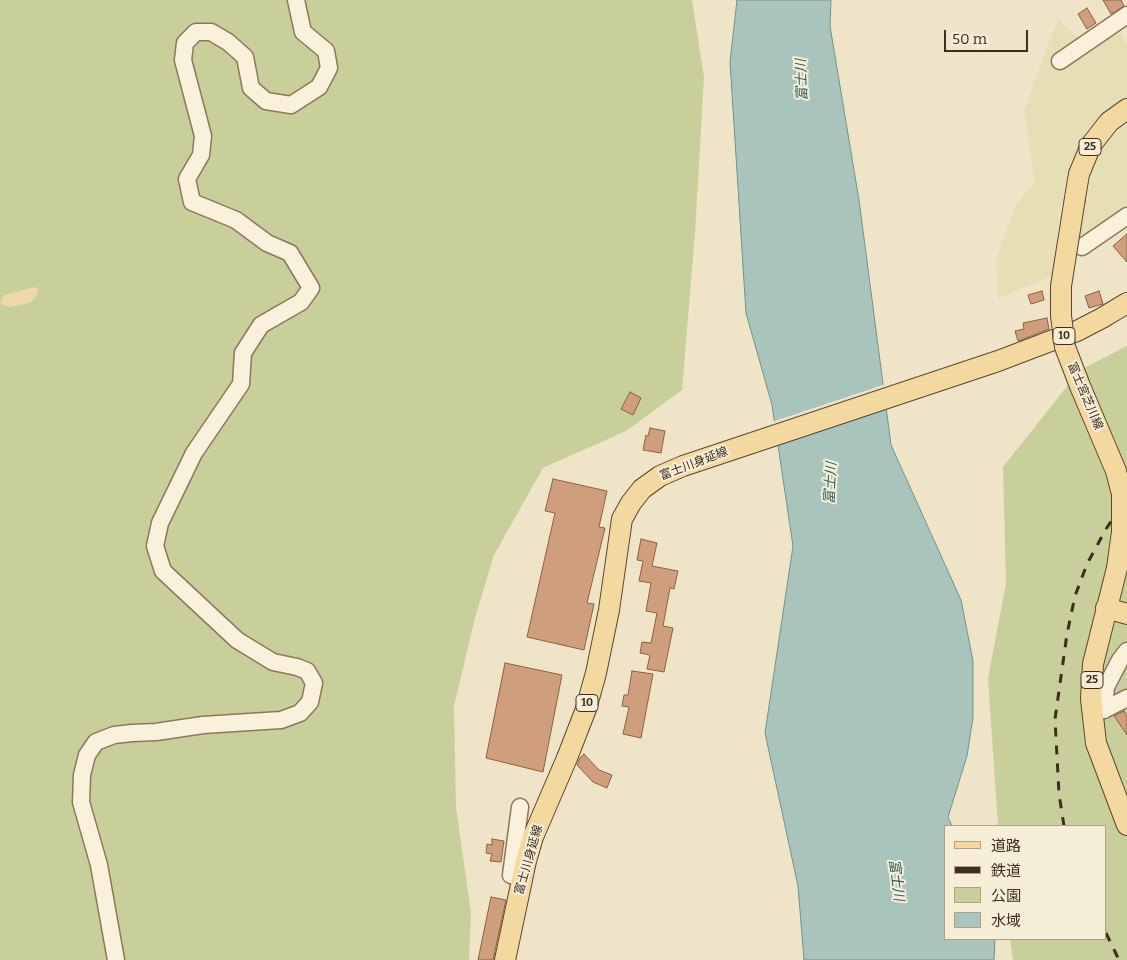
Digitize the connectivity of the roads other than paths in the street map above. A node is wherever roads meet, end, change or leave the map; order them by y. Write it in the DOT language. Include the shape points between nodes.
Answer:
graph roads {
  1 [pos="296,0"];
  2 [pos="1127,15"];
  3 [pos="1060,61"];
  4 [pos="1127,109"];
  5 [pos="1127,216"];
  6 [pos="1082,247"];
  7 [pos="1127,303"];
  8 [pos="1106,608"];
  9 [pos="1127,614"];
  10 [pos="1125,660"];
  11 [pos="1127,698"];
  12 [pos="520,806"];
  13 [pos="1127,825"];
  14 [pos="522,879"];
  15 [pos="116,960"];
  16 [pos="505,960"];
  1 -- 15 [label="street" via="303,32 326,52 329,68 319,87 291,105 266,101 251,88 245,57 211,32 196,32 185,44 183,60 203,136 201,154 187,179 192,202 236,220 267,243 290,253 311,288 302,302 261,325 242,353 241,384 194,453 160,523 155,546 163,571 237,640 273,662 307,672 314,683 310,702 300,713 281,720 132,732 96,742 87,755 81,802 99,865"];
  2 -- 3 [label="street"];
  4 -- 8 [label="main road, 富士宮芝川線 / 25, bridge" via="1109,122 1091,145 1080,174 1061,286 1065,347 1116,470 1122,494 1122,532 1117,568"];
  5 -- 6 [label="street"];
  7 -- 14 [label="main road, 富士川身延線 / 10" via="1077,331 998,361 683,466 660,476 642,489 622,519 609,610 586,708 533,837"];
  8 -- 9 [label="main road"];
  8 -- 13 [label="main road, 富士宮芝川線 / 25" via="1093,664 1092,716 1096,743"];
  10 -- 11 [label="street" via="1106,687 1104,710"];
  12 -- 14 [label="street" via="511,876"];
  14 -- 16 [label="main road, 富士川身延線 / 10"];
}
